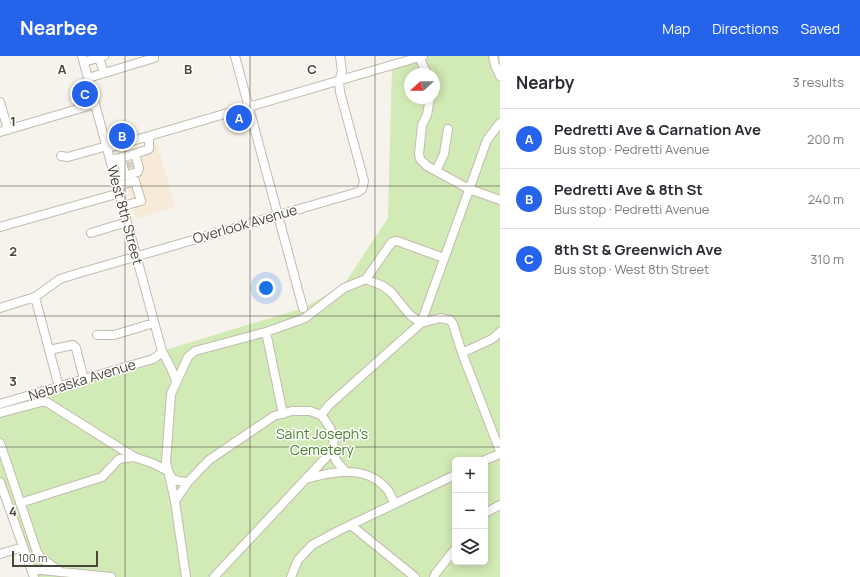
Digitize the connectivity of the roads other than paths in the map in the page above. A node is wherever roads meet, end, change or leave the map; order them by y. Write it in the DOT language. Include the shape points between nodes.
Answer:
graph roads {
  1 [pos="154,56"];
  2 [pos="235,56"];
  3 [pos="340,56"];
  4 [pos="493,56"];
  5 [pos="102,57"];
  6 [pos="421,57"];
  7 [pos="83,59"];
  8 [pos="425,68"];
  9 [pos="104,73"];
  10 [pos="500,76"];
  11 [pos="88,78"];
  12 [pos="339,81"];
  13 [pos="0,102"];
  14 [pos="95,104"];
  15 [pos="429,104"];
  16 [pos="249,107"];
  17 [pos="500,123"];
  18 [pos="448,129"];
  19 [pos="4,131"];
  20 [pos="149,136"];
  21 [pos="123,144"];
  22 [pos="107,147"];
  23 [pos="136,154"];
  24 [pos="61,156"];
  25 [pos="111,160"];
  26 [pos="127,165"];
  27 [pos="436,170"];
  28 [pos="118,186"];
  29 [pos="469,189"];
  30 [pos="500,200"];
  31 [pos="123,206"];
  32 [pos="278,214"];
  33 [pos="127,222"];
  34 [pos="0,227"];
  35 [pos="91,233"];
  36 [pos="136,256"];
  37 [pos="444,258"];
  38 [pos="366,280"];
  39 [pos="35,297"];
  40 [pos="0,308"];
  41 [pos="303,308"];
  42 [pos="154,323"];
  43 [pos="421,323"];
  44 [pos="266,332"];
  45 [pos="500,332"];
  46 [pos="97,335"];
  47 [pos="49,350"];
  48 [pos="162,351"];
  49 [pos="462,353"];
  50 [pos="84,380"];
  51 [pos="176,381"];
  52 [pos="59,387"];
  53 [pos="0,404"];
  54 [pos="0,413"];
  55 [pos="283,414"];
  56 [pos="321,415"];
  57 [pos="0,443"];
  58 [pos="332,451"];
  59 [pos="500,453"];
  60 [pos="134,457"];
  61 [pos="488,459"];
  62 [pos="168,471"];
  63 [pos="345,471"];
  64 [pos="452,476"];
  65 [pos="305,480"];
  66 [pos="0,482"];
  67 [pos="188,482"];
  68 [pos="176,502"];
  69 [pos="20,503"];
  70 [pos="395,504"];
  71 [pos="500,505"];
  72 [pos="488,511"];
  73 [pos="352,526"];
  74 [pos="24,547"];
  75 [pos="452,553"];
  76 [pos="0,554"];
  77 [pos="31,568"];
  78 [pos="61,572"];
  79 [pos="34,577"];
  80 [pos="107,577"];
  81 [pos="186,577"];
  82 [pos="214,577"];
  83 [pos="291,577"];
  84 [pos="415,577"];
  85 [pos="434,577"];
  1 -- 9 [label="street"];
  2 -- 16 [label="street"];
  3 -- 12 [label="street, Overlook Avenue" via="342,72"];
  4 -- 10 [label="street"];
  5 -- 7 [label="street"];
  5 -- 9 [label="street"];
  6 -- 8 [label="street"];
  6 -- 12 [label="street"];
  7 -- 11 [label="street, West 8th Street"];
  9 -- 11 [label="street"];
  11 -- 14 [label="street, West 8th Street"];
  12 -- 16 [label="street"];
  12 -- 32 [label="street, Overlook Avenue" via="364,187 358,192"];
  13 -- 19 [label="street"];
  14 -- 19 [label="street"];
  14 -- 22 [label="street, West 8th Street"];
  15 -- 27 [label="street" via="422,124 418,154 427,166"];
  16 -- 20 [label="street"];
  16 -- 32 [label="street"];
  17 -- 29 [label="street" via="486,140"];
  18 -- 27 [label="street" via="444,154"];
  20 -- 21 [label="street"];
  20 -- 23 [label="street" via="149,149"];
  21 -- 22 [label="street"];
  21 -- 26 [label="street"];
  22 -- 24 [label="street" via="68,157"];
  22 -- 25 [label="street, West 8th Street"];
  23 -- 26 [label="street"];
  23 -- 26 [label="street" via="138,172"];
  25 -- 26 [label="street"];
  25 -- 28 [label="street, West 8th Street"];
  26 -- 28 [label="street"];
  27 -- 29 [label="street"];
  28 -- 31 [label="street, West 8th Street"];
  28 -- 31 [label="street" via="135,181 141,201"];
  28 -- 34 [label="street"];
  29 -- 30 [label="street"];
  29 -- 37 [label="street"];
  31 -- 33 [label="street, West 8th Street"];
  32 -- 36 [label="street, Overlook Avenue"];
  32 -- 41 [label="street"];
  33 -- 35 [label="street"];
  33 -- 36 [label="street, West 8th Street"];
  36 -- 39 [label="street, Overlook Avenue" via="60,279"];
  36 -- 42 [label="street, West 8th Street"];
  37 -- 38 [label="street" via="397,241 392,242"];
  37 -- 43 [label="street"];
  38 -- 43 [label="street" via="391,292 410,315"];
  38 -- 44 [label="street" via="344,288 305,318"];
  39 -- 40 [label="street, Overlook Avenue"];
  39 -- 47 [label="street"];
  42 -- 46 [label="street" via="114,335"];
  42 -- 48 [label="street, West 8th Street"];
  43 -- 49 [label="street" via="440,318 450,320"];
  43 -- 56 [label="street"];
  44 -- 51 [label="street" via="195,351 188,357"];
  44 -- 55 [label="street"];
  45 -- 49 [label="street" via="492,339"];
  47 -- 50 [label="street" via="74,345"];
  47 -- 52 [label="street"];
  48 -- 50 [label="street, Nebraska Avenue" via="153,359"];
  48 -- 51 [label="street, West 8th Street"];
  49 -- 59 [label="street"];
  50 -- 52 [label="street, Nebraska Avenue"];
  51 -- 62 [label="street" via="171,394 166,462"];
  52 -- 53 [label="street, Nebraska Avenue"];
  54 -- 60 [label="street" via="45,400"];
  55 -- 56 [label="street" via="310,411"];
  55 -- 67 [label="street" via="274,416 209,460"];
  56 -- 58 [label="street" via="332,431"];
  57 -- 69 [label="street"];
  58 -- 63 [label="street"];
  58 -- 65 [label="street"];
  59 -- 61 [label="street"];
  60 -- 62 [label="street"];
  60 -- 69 [label="street" via="119,459 102,477"];
  62 -- 67 [label="street" via="177,481"];
  62 -- 68 [label="street"];
  63 -- 65 [label="street"];
  63 -- 70 [label="street" via="358,472 374,479 386,488"];
  64 -- 70 [label="street"];
  65 -- 82 [label="street"];
  66 -- 74 [label="street"];
  67 -- 68 [label="street"];
  68 -- 81 [label="street"];
  69 -- 78 [label="street" via="37,552 41,558"];
  70 -- 73 [label="street"];
  71 -- 72 [label="street"];
  73 -- 83 [label="street" via="312,545 298,560"];
  73 -- 84 [label="street"];
  74 -- 76 [label="street"];
  74 -- 77 [label="street"];
  75 -- 85 [label="street"];
  77 -- 78 [label="street"];
  77 -- 79 [label="street"];
  78 -- 80 [label="street"];
}
